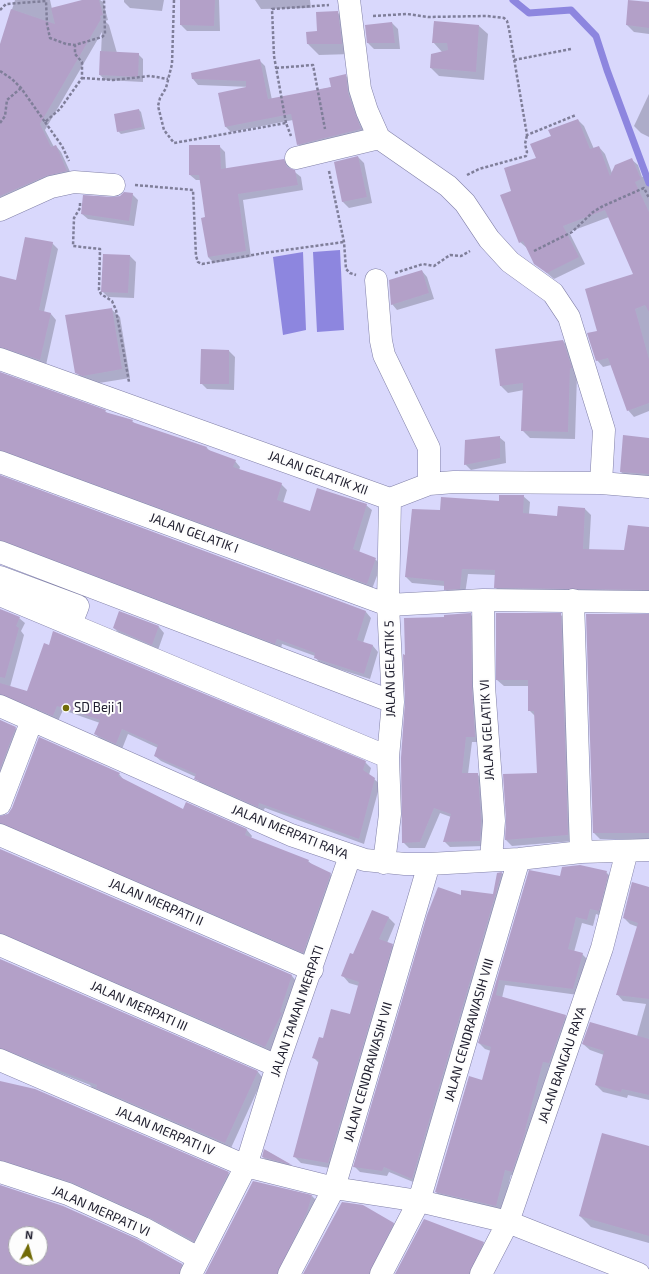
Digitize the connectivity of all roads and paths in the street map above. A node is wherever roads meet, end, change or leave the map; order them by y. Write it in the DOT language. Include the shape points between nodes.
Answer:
graph roads {
  1 [pos="104,0"];
  2 [pos="174,0"];
  3 [pos="349,7"];
  4 [pos="0,10"];
  5 [pos="75,44"];
  6 [pos="571,49"];
  7 [pos="514,60"];
  8 [pos="276,68"];
  9 [pos="0,71"];
  10 [pos="82,78"];
  11 [pos="168,79"];
  12 [pos="21,88"];
  13 [pos="576,116"];
  14 [pos="46,122"];
  15 [pos="0,123"];
  16 [pos="286,123"];
  17 [pos="271,125"];
  18 [pos="527,135"];
  19 [pos="379,138"];
  20 [pos="325,151"];
  21 [pos="296,158"];
  22 [pos="82,182"];
  23 [pos="114,185"];
  24 [pos="448,186"];
  25 [pos="649,198"];
  26 [pos="0,210"];
  27 [pos="489,239"];
  28 [pos="344,242"];
  29 [pos="510,262"];
  30 [pos="376,280"];
  31 [pos="0,359"];
  32 [pos="132,406"];
  33 [pos="0,462"];
  34 [pos="601,483"];
  35 [pos="429,484"];
  36 [pos="649,487"];
  37 [pos="390,499"];
  38 [pos="0,552"];
  39 [pos="0,577"];
  40 [pos="0,595"];
  41 [pos="483,600"];
  42 [pos="573,600"];
  43 [pos="649,602"];
  44 [pos="388,605"];
  45 [pos="70,624"];
  46 [pos="392,702"];
  47 [pos="0,706"];
  48 [pos="32,720"];
  49 [pos="388,757"];
  50 [pos="0,804"];
  51 [pos="0,835"];
  52 [pos="649,850"];
  53 [pos="627,851"];
  54 [pos="581,852"];
  55 [pos="350,856"];
  56 [pos="520,859"];
  57 [pos="491,860"];
  58 [pos="384,863"];
  59 [pos="429,864"];
  60 [pos="0,945"];
  61 [pos="312,970"];
  62 [pos="0,1060"];
  63 [pos="0,1066"];
  64 [pos="277,1066"];
  65 [pos="22,1070"];
  66 [pos="246,1166"];
  67 [pos="0,1172"];
  68 [pos="334,1188"];
  69 [pos="419,1201"];
  70 [pos="508,1222"];
  71 [pos="195,1266"];
  72 [pos="289,1274"];
  73 [pos="381,1274"];
  74 [pos="481,1274"];
  75 [pos="639,1274"];
  1 -- 5 [label="path" via="105,34"];
  2 -- 11 [label="path" via="174,42"];
  3 -- 7 [label="path" via="428,17 504,18 507,21"];
  3 -- 8 [label="path" via="272,9"];
  3 -- 19 [label="street" via="360,89"];
  4 -- 5 [label="path" via="6,4 46,1 50,38 66,44"];
  5 -- 10 [label="path" via="75,54 82,62"];
  6 -- 7 [label="path"];
  7 -- 18 [label="path"];
  8 -- 16 [label="path"];
  8 -- 20 [label="path" via="313,65 326,140"];
  9 -- 12 [label="path"];
  10 -- 11 [label="path" via="114,80 150,76"];
  10 -- 14 [label="path" via="60,109"];
  11 -- 17 [label="path" via="158,106 164,130 174,143"];
  12 -- 14 [label="path"];
  12 -- 15 [label="path" via="7,100 5,116"];
  13 -- 18 [label="path"];
  14 -- 22 [label="path"];
  18 -- 24 [label="path" via="526,156 479,169"];
  19 -- 20 [label="street"];
  19 -- 24 [label="street"];
  20 -- 21 [label="street"];
  20 -- 28 [label="path"];
  22 -- 23 [label="street"];
  22 -- 26 [label="street" via="51,187"];
  22 -- 32 [label="path" via="80,208 74,218 73,246 100,249 99,290 112,301 116,310"];
  23 -- 28 [label="path" via="193,190 196,256 202,264"];
  24 -- 27 [label="street" via="465,203"];
  25 -- 29 [label="path" via="644,188 603,206 572,232"];
  27 -- 29 [label="street"];
  27 -- 30 [label="path" via="461,256 450,255 434,266 423,264"];
  28 -- 30 [label="path" via="346,269 350,273"];
  29 -- 34 [label="street" via="553,293 569,317 604,430"];
  30 -- 35 [label="street" via="384,355 429,448"];
  31 -- 32 [label="street, JALAN GELATIK XII"];
  32 -- 37 [label="street, JALAN GELATIK XII"];
  33 -- 44 [label="street, JALAN GELATIK I"];
  34 -- 35 [label="street"];
  34 -- 36 [label="street"];
  35 -- 37 [label="street"];
  37 -- 44 [label="street, JALAN GELATIK 5"];
  38 -- 46 [label="street"];
  39 -- 45 [label="street" via="78,606"];
  40 -- 45 [label="street"];
  41 -- 42 [label="street"];
  41 -- 44 [label="street"];
  41 -- 57 [label="street, JALAN GELATIK VI" via="484,686 494,821"];
  42 -- 43 [label="street"];
  42 -- 54 [label="street"];
  44 -- 46 [label="street, JALAN GELATIK 5"];
  45 -- 49 [label="street"];
  46 -- 49 [label="street, JALAN GELATIK 5"];
  47 -- 48 [label="street, JALAN MERPATI RAYA"];
  48 -- 50 [label="street"];
  48 -- 55 [label="street, JALAN MERPATI RAYA" via="291,835"];
  49 -- 58 [label="street, JALAN GELATIK 5" via="390,814"];
  51 -- 61 [label="street, JALAN MERPATI II"];
  52 -- 53 [label="street, JALAN MERPATI RAYA"];
  53 -- 54 [label="street, JALAN MERPATI RAYA"];
  53 -- 70 [label="street, JALAN BANGAU RAYA" via="602,948"];
  54 -- 56 [label="street, JALAN MERPATI RAYA"];
  55 -- 58 [label="street, JALAN MERPATI RAYA"];
  55 -- 61 [label="street, JALAN TAMAN MERPATI"];
  56 -- 57 [label="street, JALAN MERPATI RAYA"];
  56 -- 69 [label="street, JALAN CENDRAWASIH VIII"];
  57 -- 59 [label="street, JALAN MERPATI RAYA"];
  58 -- 59 [label="street, JALAN MERPATI RAYA"];
  59 -- 68 [label="street, JALAN CENDRAWASIH VII"];
  60 -- 64 [label="street, JALAN MERPATI III"];
  61 -- 64 [label="street, JALAN TAMAN MERPATI"];
  62 -- 65 [label="street, JALAN MERPATI IV"];
  63 -- 65 [label="street"];
  64 -- 66 [label="street, JALAN TAMAN MERPATI"];
  65 -- 66 [label="street, JALAN MERPATI IV"];
  66 -- 68 [label="street, JALAN MERPATI IV"];
  66 -- 71 [label="street, JALAN TAMAN MERPATI"];
  67 -- 71 [label="street, JALAN MERPATI VI" via="68,1194 143,1228"];
  68 -- 69 [label="street, JALAN MERPATI IV"];
  68 -- 72 [label="street, JALAN CENDRAWASIH VII"];
  69 -- 70 [label="street, JALAN MERPATI IV"];
  69 -- 73 [label="street, JALAN CENDRAWASIH VIII"];
  70 -- 74 [label="street, JALAN BANGAU RAYA"];
  70 -- 75 [label="street, JALAN MERPATI IV"];
}
